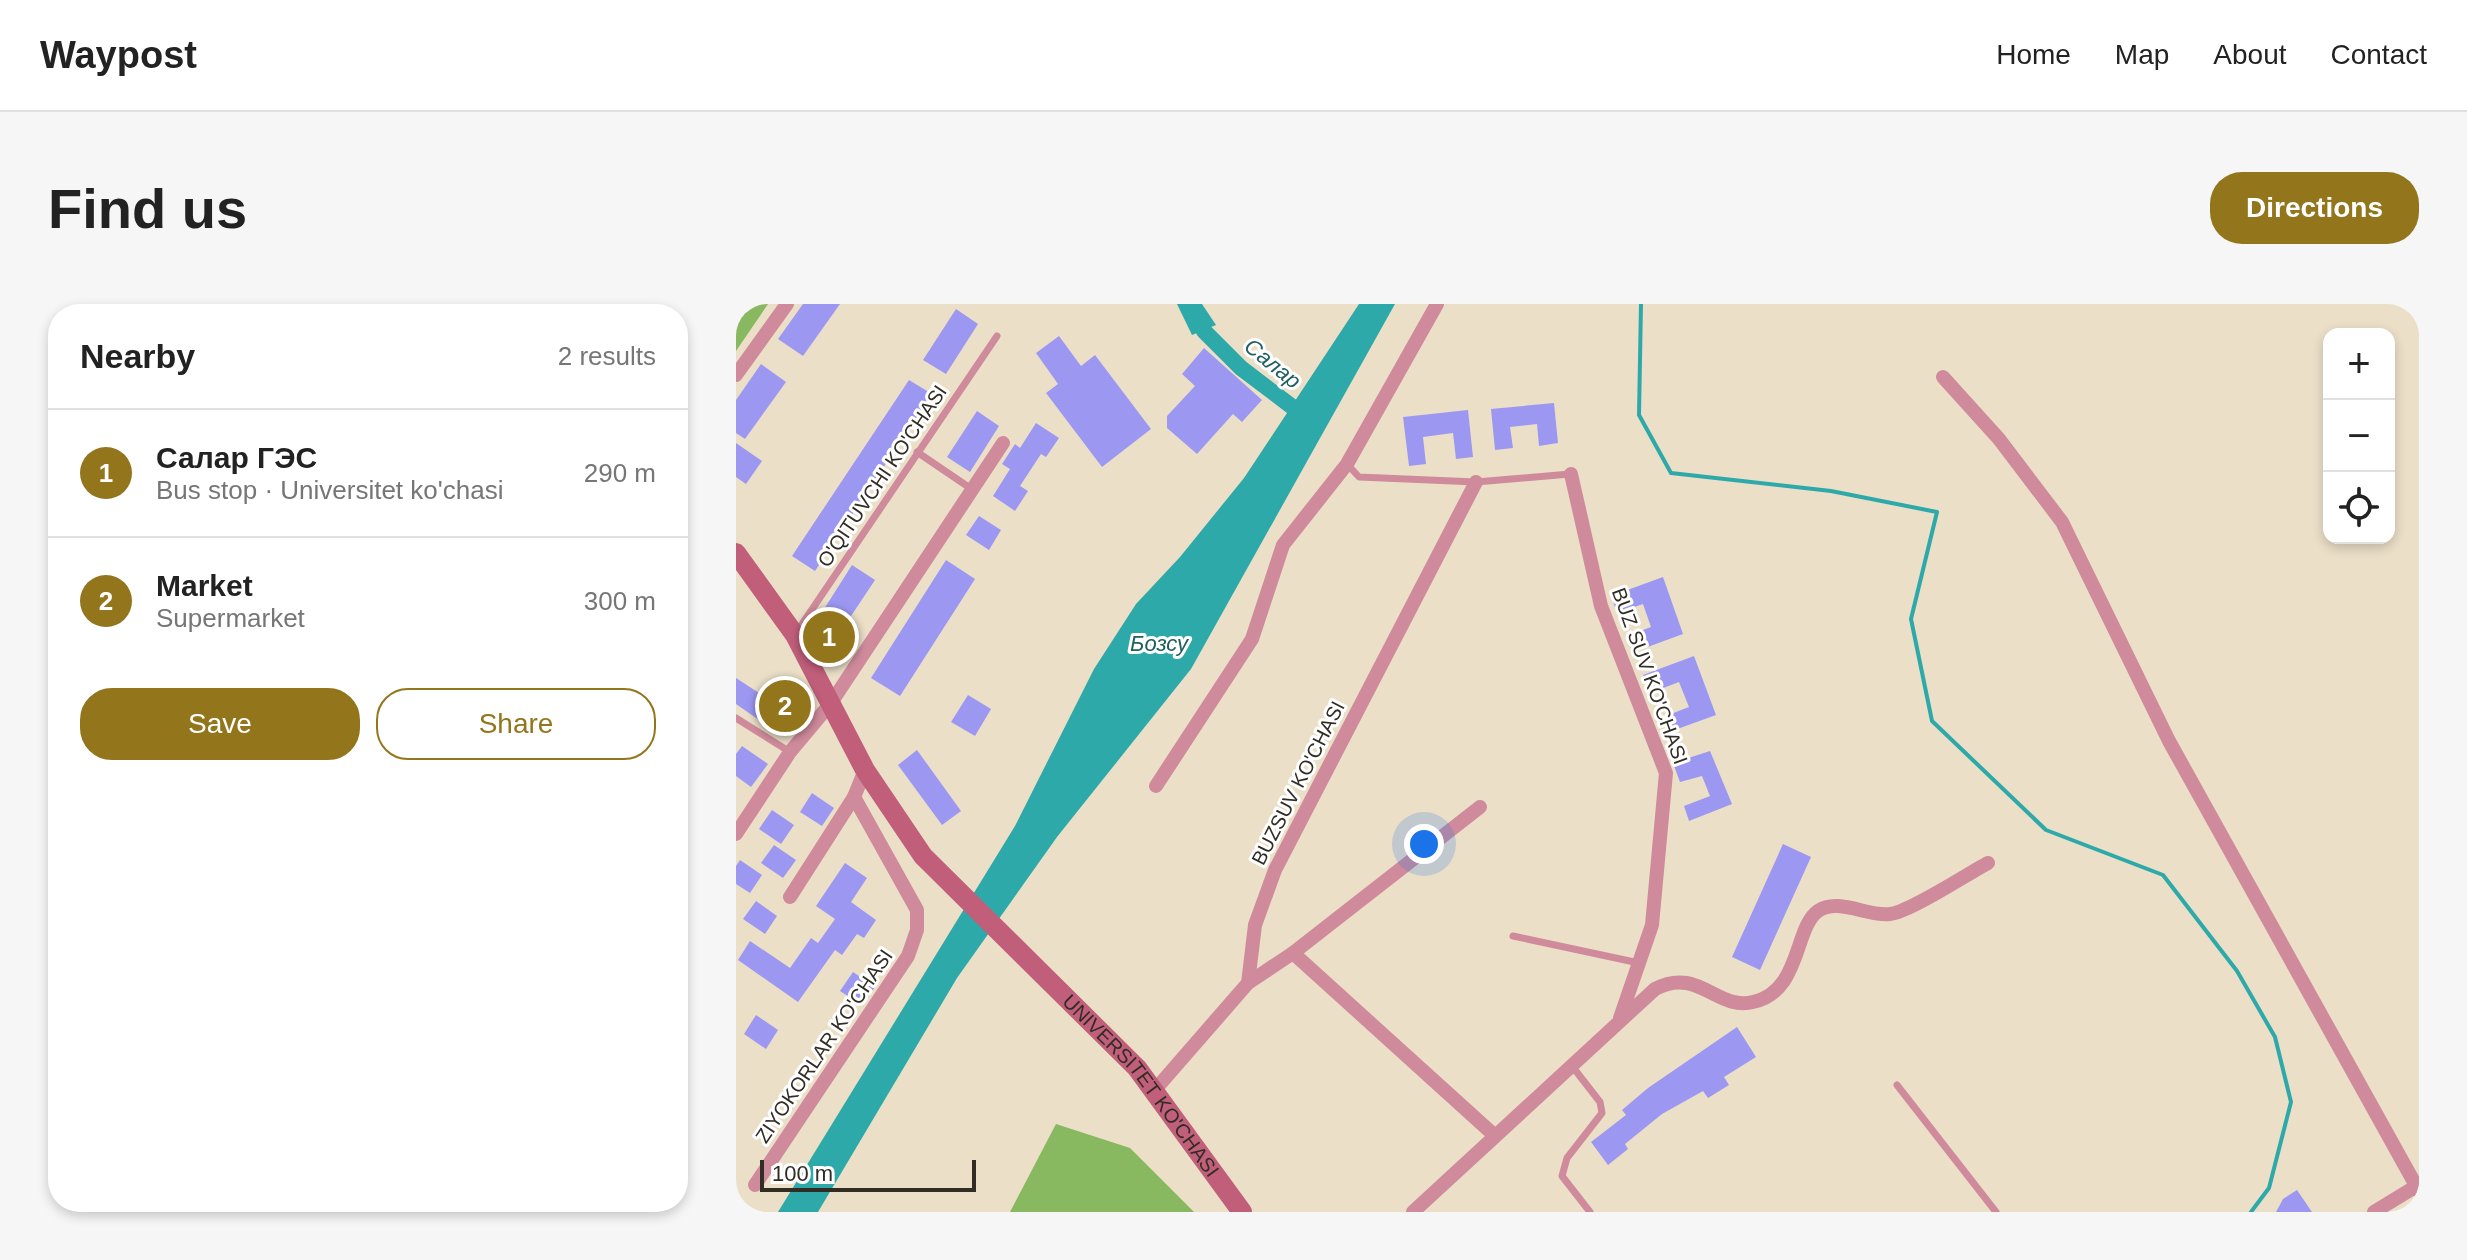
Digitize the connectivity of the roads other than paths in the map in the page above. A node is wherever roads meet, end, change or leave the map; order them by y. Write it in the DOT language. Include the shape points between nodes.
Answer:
graph roads {
  1 [pos="787,304"];
  2 [pos="1437,304"];
  3 [pos="997,336"];
  4 [pos="736,375"];
  5 [pos="1943,377"];
  6 [pos="1003,443"];
  7 [pos="917,452"];
  8 [pos="1347,464"];
  9 [pos="1571,474"];
  10 [pos="1476,482"];
  11 [pos="973,490"];
  12 [pos="736,553"];
  13 [pos="795,635"];
  14 [pos="831,703"];
  15 [pos="736,718"];
  16 [pos="790,752"];
  17 [pos="865,770"];
  18 [pos="1156,786"];
  19 [pos="854,797"];
  20 [pos="1480,807"];
  21 [pos="736,834"];
  22 [pos="1988,863"];
  23 [pos="790,897"];
  24 [pos="1513,936"];
  25 [pos="1293,953"];
  26 [pos="1639,963"];
  27 [pos="1248,983"];
  28 [pos="1619,1022"];
  29 [pos="1571,1065"];
  30 [pos="1897,1085"];
  31 [pos="1154,1091"];
  32 [pos="1494,1135"];
  33 [pos="755,1185"];
  34 [pos="2417,1189"];
  35 [pos="1242,1212"];
  36 [pos="1413,1212"];
  37 [pos="1590,1212"];
  38 [pos="1996,1212"];
  39 [pos="2374,1212"];
  1 -- 4 [label="street"];
  2 -- 8 [label="street"];
  3 -- 7 [label="lane, O'QITUVCHI KO'CHASI"];
  5 -- 34 [label="street" via="2009,450 2062,522 2169,741"];
  6 -- 11 [label="street"];
  7 -- 11 [label="lane"];
  7 -- 13 [label="lane, O'QITUVCHI KO'CHASI"];
  8 -- 10 [label="lane, BUZ SUV KO'CHASI" via="1359,477"];
  8 -- 18 [label="street" via="1283,545 1252,639"];
  9 -- 10 [label="lane, BUZ SUV KO'CHASI"];
  9 -- 26 [label="street, BUZ SUV KO'CHASI" via="1601,606 1666,773 1652,925"];
  10 -- 27 [label="street, BUZSUV KO'CHASI" via="1275,870 1255,925"];
  11 -- 14 [label="street"];
  12 -- 13 [label="main road"];
  13 -- 14 [label="main road"];
  14 -- 16 [label="street"];
  14 -- 17 [label="main road"];
  15 -- 16 [label="lane"];
  16 -- 21 [label="street"];
  17 -- 19 [label="street"];
  17 -- 31 [label="main road, UNIVERSITET KO'CHASI" via="903,830 943,879 1116,1044"];
  19 -- 23 [label="street"];
  19 -- 33 [label="street, ZIYOKORLAR KO'CHASI" via="917,910 917,930 908,956"];
  20 -- 25 [label="street"];
  22 -- 28 [label="street" via="1892,915 1829,906 1815,913 1785,981 1755,1002 1743,1003 1690,981 1669,981"];
  24 -- 26 [label="lane"];
  25 -- 27 [label="street"];
  25 -- 32 [label="street"];
  26 -- 28 [label="street, BUZ SUV KO'CHASI"];
  27 -- 31 [label="street"];
  28 -- 29 [label="street"];
  29 -- 32 [label="street"];
  29 -- 37 [label="lane" via="1600,1102 1602,1113 1567,1158 1562,1176"];
  30 -- 38 [label="lane"];
  31 -- 35 [label="main road, UNIVERSITET KO'CHASI"];
  32 -- 36 [label="street"];
  34 -- 39 [label="street"];
}
